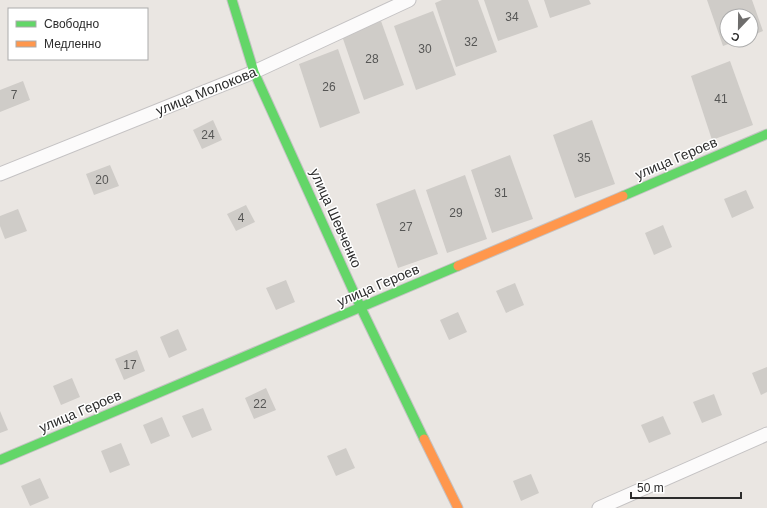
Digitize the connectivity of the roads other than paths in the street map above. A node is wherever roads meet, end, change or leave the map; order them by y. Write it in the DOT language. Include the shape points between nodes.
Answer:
graph roads {
  1 [pos="232,0"];
  2 [pos="409,0"];
  3 [pos="254,72"];
  4 [pos="767,134"];
  5 [pos="0,174"];
  6 [pos="361,308"];
  7 [pos="767,434"];
  8 [pos="0,460"];
  9 [pos="458,508"];
  10 [pos="599,508"];
  1 -- 3 [label="street, улица Шевченко"];
  2 -- 3 [label="street, улица Молокова"];
  3 -- 5 [label="street, улица Молокова"];
  3 -- 6 [label="street, улица Шевченко"];
  4 -- 6 [label="street, улица Героев"];
  6 -- 8 [label="street, улица Героев"];
  6 -- 9 [label="street, улица Шевченко"];
  7 -- 10 [label="street"];
}
